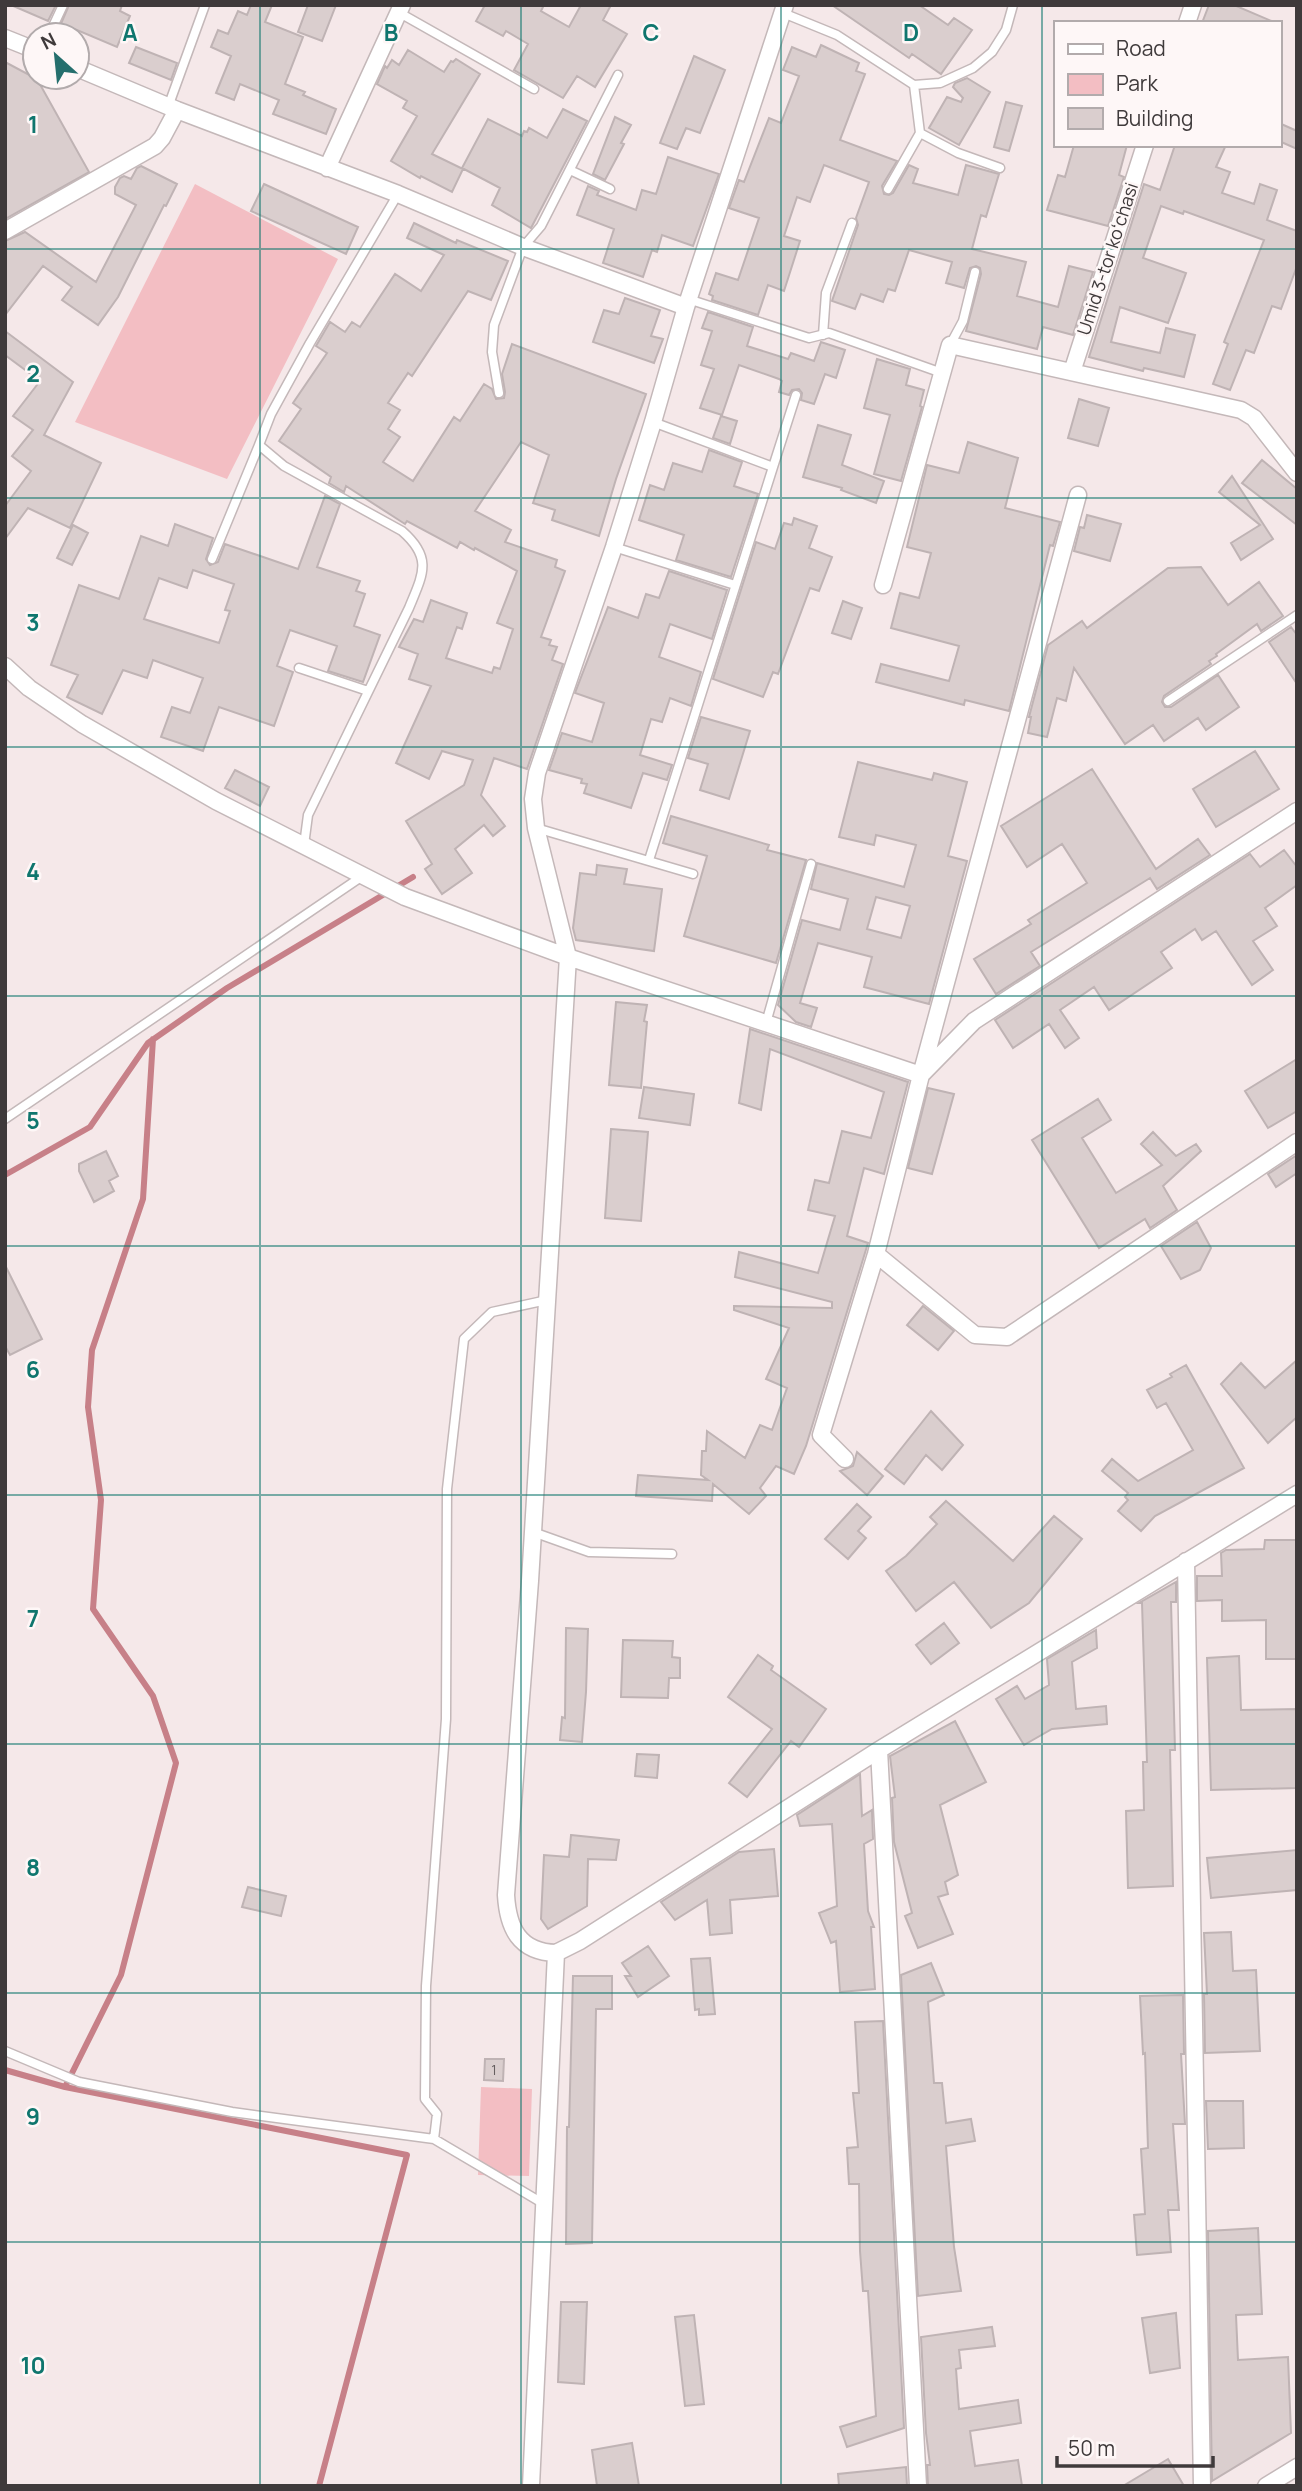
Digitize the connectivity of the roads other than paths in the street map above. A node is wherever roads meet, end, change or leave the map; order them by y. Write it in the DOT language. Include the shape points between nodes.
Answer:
graph roads {
  1 [pos="63,5"];
  2 [pos="205,5"];
  3 [pos="1013,5"];
  4 [pos="400,9"];
  5 [pos="784,9"];
  6 [pos="56,21"];
  7 [pos="91,74"];
  8 [pos="618,75"];
  9 [pos="914,85"];
  10 [pos="534,89"];
  11 [pos="172,108"];
  12 [pos="920,133"];
  13 [pos="1144,147"];
  14 [pos="327,168"];
  15 [pos="1000,168"];
  16 [pos="570,170"];
  17 [pos="610,189"];
  18 [pos="888,189"];
  19 [pos="398,194"];
  20 [pos="852,223"];
  21 [pos="5,231"];
  22 [pos="523,247"];
  23 [pos="975,272"];
  24 [pos="687,303"];
  25 [pos="823,335"];
  26 [pos="950,345"];
  27 [pos="1072,372"];
  28 [pos="942,373"];
  29 [pos="499,393"];
  30 [pos="796,395"];
  31 [pos="653,422"];
  32 [pos="259,445"];
  33 [pos="773,467"];
  34 [pos="1297,473"];
  35 [pos="1078,495"];
  36 [pos="614,547"];
  37 [pos="212,559"];
  38 [pos="736,585"];
  39 [pos="883,585"];
  40 [pos="1297,615"];
  41 [pos="5,666"];
  42 [pos="299,668"];
  43 [pos="369,691"];
  44 [pos="1168,701"];
  45 [pos="1297,811"];
  46 [pos="536,828"];
  47 [pos="304,845"];
  48 [pos="649,860"];
  49 [pos="811,864"];
  50 [pos="693,874"];
  51 [pos="364,875"];
  52 [pos="568,957"];
  53 [pos="766,1023"];
  54 [pos="921,1075"];
  55 [pos="5,1119"];
  56 [pos="1297,1142"];
  57 [pos="876,1254"];
  58 [pos="547,1300"];
  59 [pos="845,1459"];
  60 [pos="1297,1494"];
  61 [pos="533,1532"];
  62 [pos="672,1554"];
  63 [pos="1186,1561"];
  64 [pos="879,1750"];
  65 [pos="556,1953"];
  66 [pos="5,2051"];
  67 [pos="434,2139"];
  68 [pos="544,2204"];
  69 [pos="1297,2467"];
  70 [pos="531,2486"];
  71 [pos="918,2486"];
  72 [pos="1202,2486"];
  73 [pos="1266,2486"];
  1 -- 6 [label="lane"];
  2 -- 11 [label="lane"];
  3 -- 9 [label="lane" via="1006,30 992,52 973,68 940,83"];
  4 -- 10 [label="lane"];
  4 -- 14 [label="street"];
  5 -- 9 [label="lane" via="837,35"];
  5 -- 24 [label="street"];
  7 -- 11 [label="street"];
  8 -- 16 [label="lane"];
  9 -- 12 [label="lane"];
  11 -- 14 [label="street"];
  11 -- 21 [label="street" via="163,138 155,146"];
  12 -- 15 [label="lane"];
  12 -- 18 [label="lane"];
  13 -- 27 [label="street, Umid 3-tor koʻchasi"];
  14 -- 19 [label="street"];
  16 -- 17 [label="lane"];
  16 -- 22 [label="lane" via="541,226"];
  19 -- 22 [label="street"];
  19 -- 32 [label="lane" via="303,355"];
  20 -- 25 [label="lane" via="826,293"];
  22 -- 24 [label="street"];
  22 -- 29 [label="lane" via="494,325 492,352"];
  23 -- 26 [label="lane" via="963,321"];
  24 -- 25 [label="lane" via="808,338"];
  24 -- 31 [label="street"];
  25 -- 28 [label="lane" via="829,333"];
  26 -- 27 [label="street"];
  26 -- 28 [label="street"];
  27 -- 34 [label="street" via="1241,410 1259,424"];
  28 -- 39 [label="street"];
  30 -- 33 [label="lane"];
  31 -- 33 [label="lane"];
  31 -- 36 [label="street"];
  32 -- 37 [label="lane"];
  32 -- 43 [label="lane" via="284,466 402,531 417,544 423,562 421,579"];
  33 -- 38 [label="lane"];
  35 -- 54 [label="street"];
  36 -- 38 [label="lane"];
  36 -- 46 [label="street" via="537,773 533,799"];
  38 -- 48 [label="lane"];
  40 -- 44 [label="lane"];
  41 -- 47 [label="street" via="82,724"];
  42 -- 43 [label="lane"];
  43 -- 47 [label="lane" via="308,815"];
  45 -- 54 [label="street" via="974,1021"];
  46 -- 48 [label="lane"];
  46 -- 52 [label="street"];
  47 -- 51 [label="street"];
  48 -- 50 [label="lane"];
  49 -- 53 [label="lane"];
  51 -- 52 [label="street" via="405,897"];
  51 -- 55 [label="lane"];
  52 -- 53 [label="street"];
  52 -- 58 [label="street"];
  53 -- 54 [label="street"];
  54 -- 57 [label="street"];
  56 -- 57 [label="street" via="1007,1337 975,1335"];
  57 -- 59 [label="street" via="821,1435"];
  58 -- 61 [label="street"];
  58 -- 67 [label="lane" via="492,1312 464,1339 447,1489 446,1719 426,1986 425,2099 437,2114"];
  60 -- 63 [label="street"];
  61 -- 62 [label="lane" via="589,1552"];
  61 -- 65 [label="street" via="506,1895 508,1917 518,1936 535,1949"];
  63 -- 64 [label="street"];
  63 -- 72 [label="street"];
  64 -- 65 [label="street"];
  64 -- 71 [label="street"];
  65 -- 68 [label="street"];
  66 -- 67 [label="lane" via="79,2082 232,2112"];
  67 -- 68 [label="lane"];
  68 -- 70 [label="street"];
  69 -- 73 [label="street"];
}
